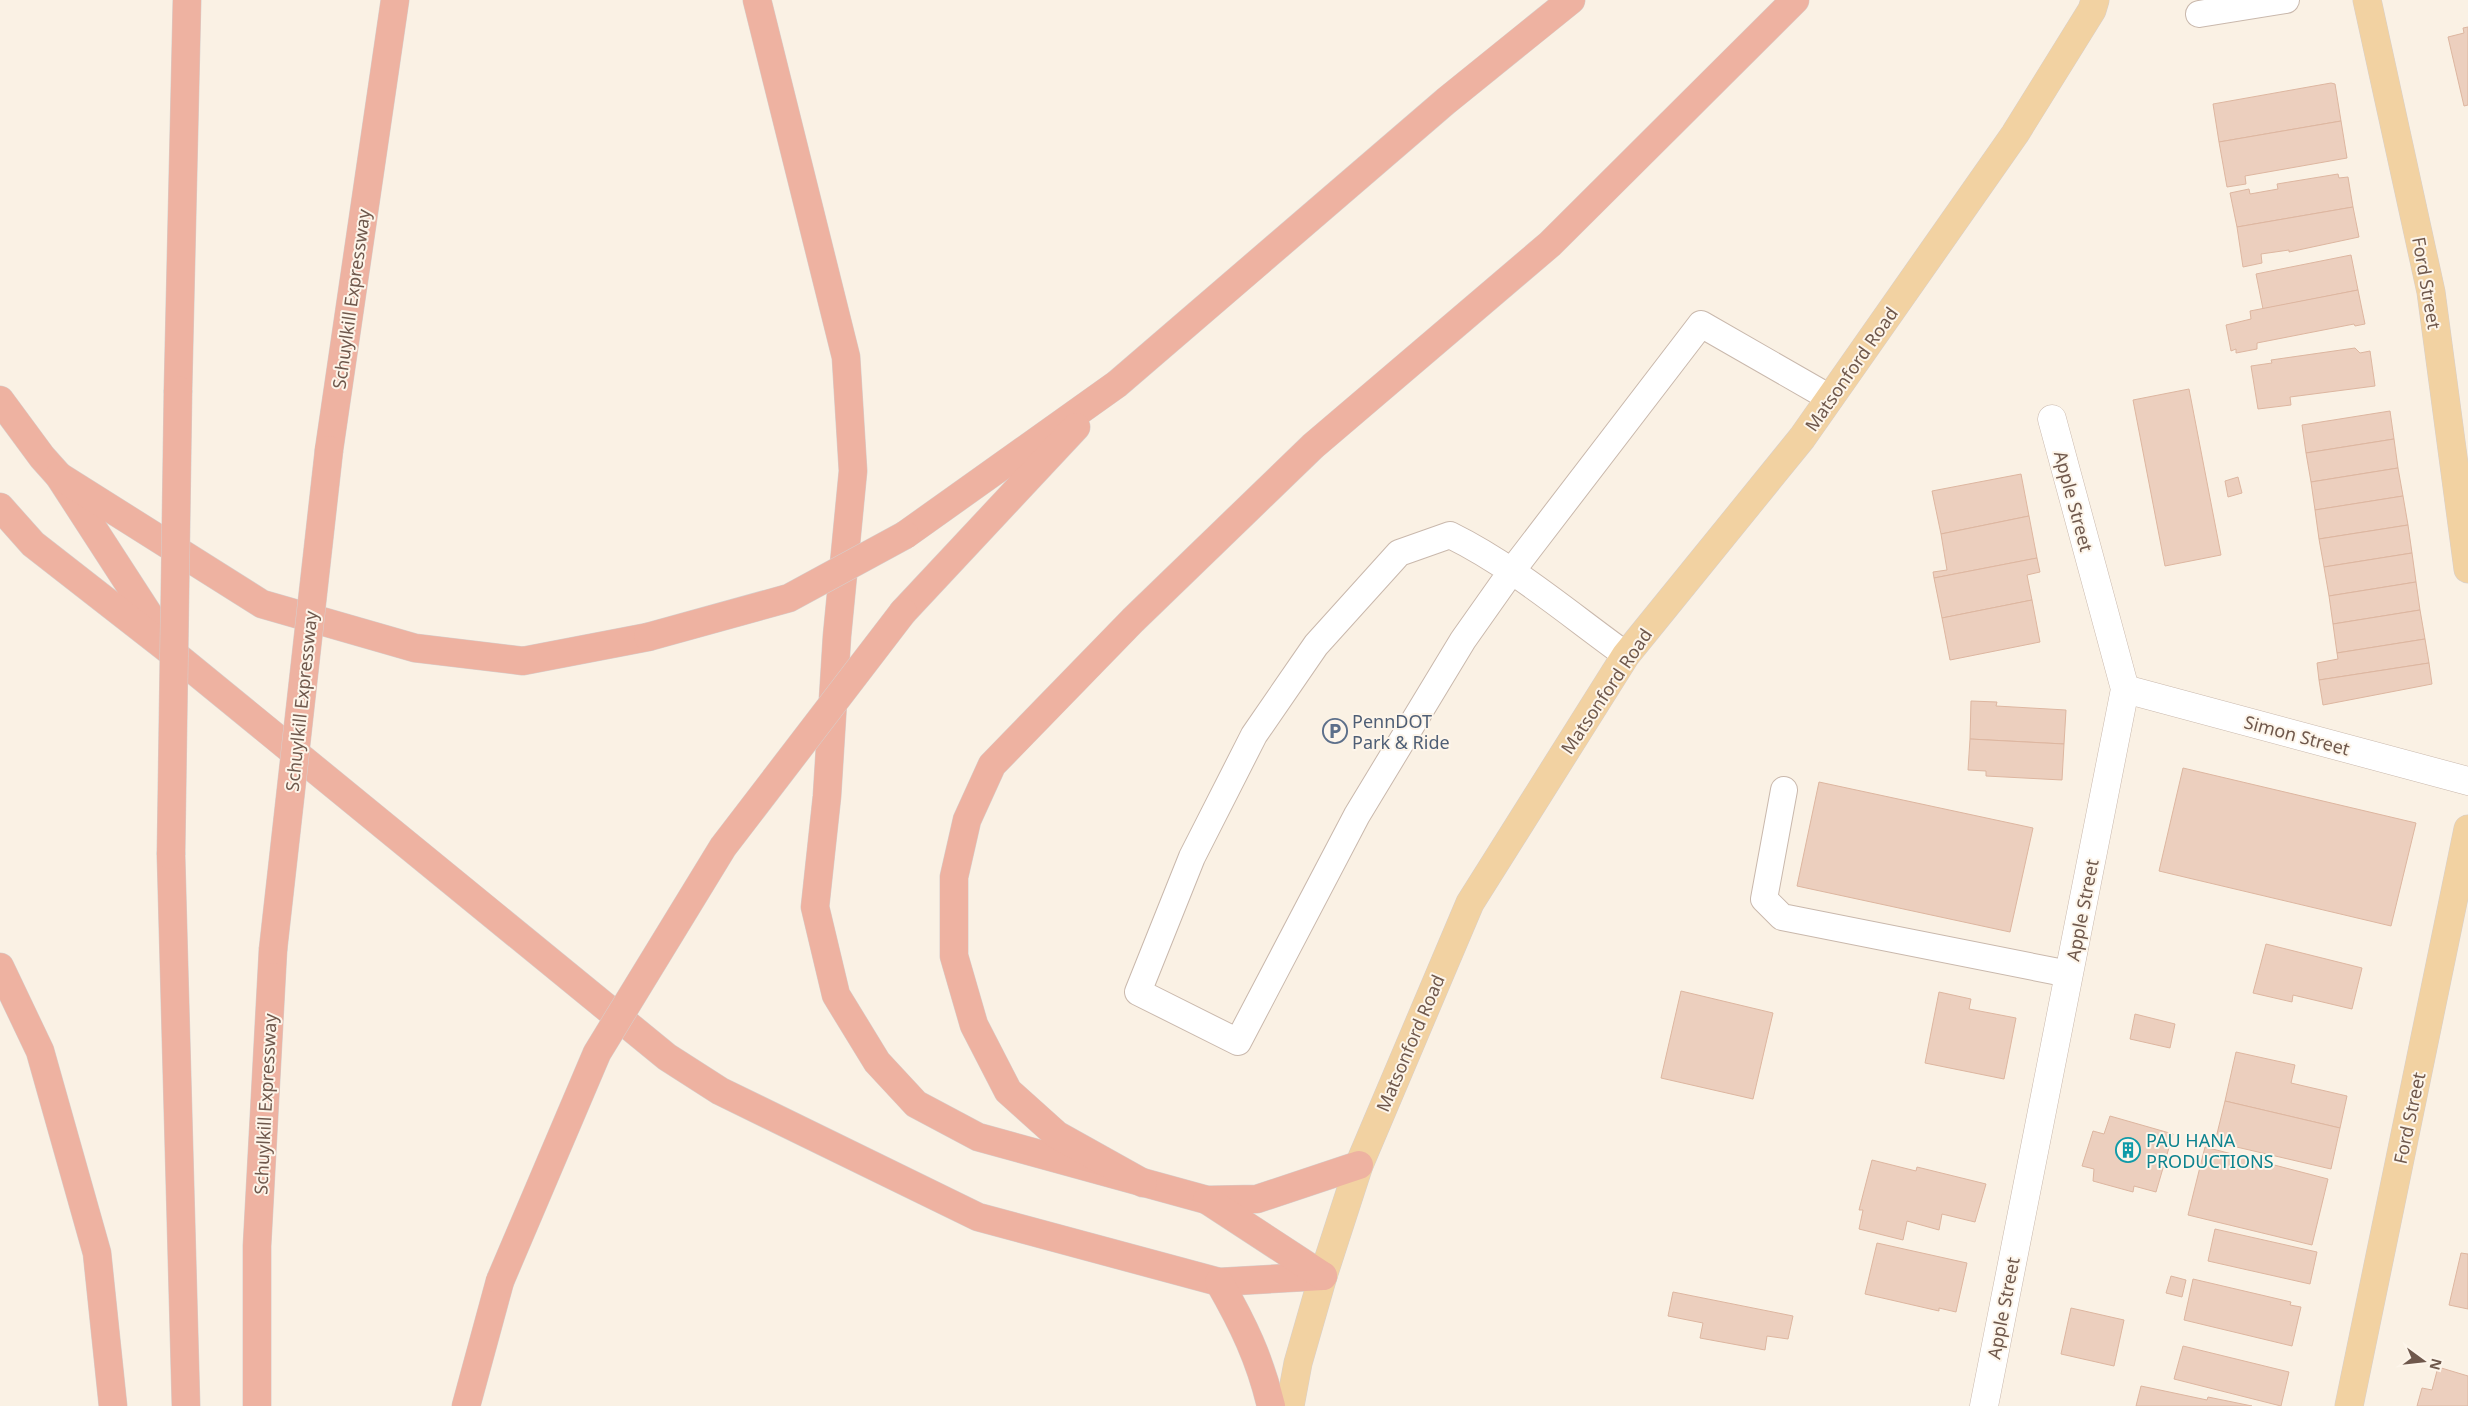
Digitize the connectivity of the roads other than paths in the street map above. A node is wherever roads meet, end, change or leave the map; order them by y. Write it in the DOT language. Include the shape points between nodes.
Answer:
graph roads {
  1 [pos="188,0"];
  2 [pos="395,0"];
  3 [pos="757,0"];
  4 [pos="1571,0"];
  5 [pos="1795,0"];
  6 [pos="2095,0"];
  7 [pos="2286,0"];
  8 [pos="2367,0"];
  9 [pos="2199,14"];
  10 [pos="1117,384"];
  11 [pos="1830,398"];
  12 [pos="0,400"];
  13 [pos="2052,419"];
  14 [pos="59,476"];
  15 [pos="0,507"];
  16 [pos="2468,569"];
  17 [pos="1511,572"];
  18 [pos="174,654"];
  19 [pos="1626,655"];
  20 [pos="2125,689"];
  21 [pos="2468,781"];
  22 [pos="1784,790"];
  23 [pos="2468,830"];
  24 [pos="0,967"];
  25 [pos="2069,974"];
  26 [pos="1359,1165"];
  27 [pos="1143,1182"];
  28 [pos="1207,1200"];
  29 [pos="1323,1276"];
  30 [pos="1219,1282"];
  31 [pos="114,1406"];
  32 [pos="186,1406"];
  33 [pos="257,1406"];
  34 [pos="466,1406"];
  35 [pos="1271,1406"];
  36 [pos="1290,1406"];
  37 [pos="1984,1406"];
  38 [pos="2349,1406"];
  1 -- 32 [label="highway, bridge" via="178,390 172,855"];
  2 -- 33 [label="highway, Schuylkill Expressway, bridge" via="329,450 272,950 257,1246"];
  3 -- 27 [label="highway" via="846,357 853,471 815,907 836,995 877,1062 916,1104 978,1137"];
  4 -- 10 [label="highway" via="1446,100"];
  5 -- 27 [label="highway" via="1550,244 1312,446 1133,620 992,765 967,820 954,877 954,956 974,1025 1008,1090 1057,1135"];
  6 -- 11 [label="main road, Matsonford Road" via="2092,10 2015,134"];
  7 -- 9 [label="lane"];
  8 -- 16 [label="main road, Ford Street" via="2431,292"];
  10 -- 14 [label="highway, bridge" via="905,534 789,598 648,637 523,661 415,648 262,604"];
  10 -- 34 [label="highway, bridge" via="903,612 723,847 597,1053 500,1281"];
  11 -- 17 [label="lane" via="1701,324"];
  11 -- 19 [label="main road, Matsonford Road" via="1802,438"];
  12 -- 14 [label="highway"];
  13 -- 20 [label="street, Apple Street"];
  14 -- 18 [label="highway"];
  15 -- 18 [label="highway" via="33,544"];
  17 -- 17 [label="lane" via="1463,640 1357,815 1238,1042 1138,992 1192,857 1254,735 1316,645 1399,553 1450,535 1478,549"];
  17 -- 19 [label="lane"];
  18 -- 30 [label="highway" via="667,1057 720,1091 978,1217"];
  19 -- 26 [label="main road, Matsonford Road" via="1470,902"];
  20 -- 21 [label="street, Simon Street"];
  20 -- 25 [label="street, Apple Street"];
  22 -- 25 [label="lane" via="1764,899 1782,916"];
  23 -- 38 [label="main road, Ford Street"];
  24 -- 31 [label="highway" via="40,1051 97,1254"];
  25 -- 37 [label="street, Apple Street"];
  26 -- 28 [label="highway" via="1257,1199"];
  26 -- 29 [label="main road, Matsonford Road"];
  27 -- 28 [label="highway"];
  28 -- 29 [label="highway"];
  29 -- 30 [label="highway"];
  29 -- 36 [label="main road, Matsonford Road" via="1298,1363"];
  30 -- 35 [label="highway" via="1244,1325 1265,1380"];
}
